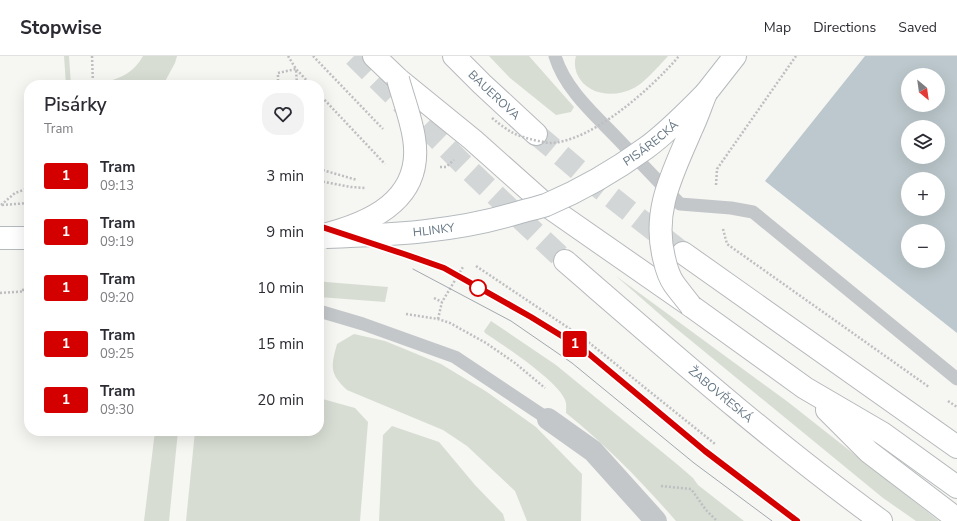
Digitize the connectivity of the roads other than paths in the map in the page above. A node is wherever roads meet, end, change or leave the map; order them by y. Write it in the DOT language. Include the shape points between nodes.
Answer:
graph roads {
  1 [pos="374,56"];
  2 [pos="454,56"];
  3 [pos="555,56"];
  4 [pos="735,56"];
  5 [pos="398,79"];
  6 [pos="706,93"];
  7 [pos="536,134"];
  8 [pos="546,205"];
  9 [pos="324,236"];
  10 [pos="324,237"];
  11 [pos="0,238"];
  12 [pos="24,238"];
  13 [pos="683,252"];
  14 [pos="565,261"];
  15 [pos="691,306"];
  16 [pos="324,312"];
  17 [pos="957,379"];
  18 [pos="804,388"];
  19 [pos="548,419"];
  20 [pos="957,447"];
  21 [pos="957,487"];
  22 [pos="957,519"];
  23 [pos="656,521"];
  24 [pos="881,521"];
  1 -- 5 [label="main road"];
  2 -- 7 [label="main road, BAUEROVA"];
  3 -- 17 [label="lane" via="558,67 572,89 680,204 753,212"];
  4 -- 6 [label="main road, PISÁRECKÁ"];
  5 -- 8 [label="main road" via="473,140"];
  5 -- 9 [label="main road, bridge" via="414,137 415,164 410,181 393,203 377,215 344,230"];
  6 -- 8 [label="main road, PISÁRECKÁ, bridge" via="664,134 628,160"];
  6 -- 15 [label="main road, bridge" via="668,185 660,232 666,264 674,283"];
  8 -- 10 [label="main road, HLINKY, bridge" via="451,228 386,235"];
  8 -- 15 [label="main road, bridge"];
  11 -- 12 [label="main road"];
  13 -- 20 [label="main road"];
  14 -- 24 [label="main road, ŽABOVŘESKÁ" via="728,401"];
  15 -- 18 [label="main road"];
  16 -- 19 [label="lane" via="455,357"];
  18 -- 21 [label="main road" via="882,433"];
  18 -- 22 [label="main road" via="869,452"];
  19 -- 23 [label="street" via="593,451"];
}
